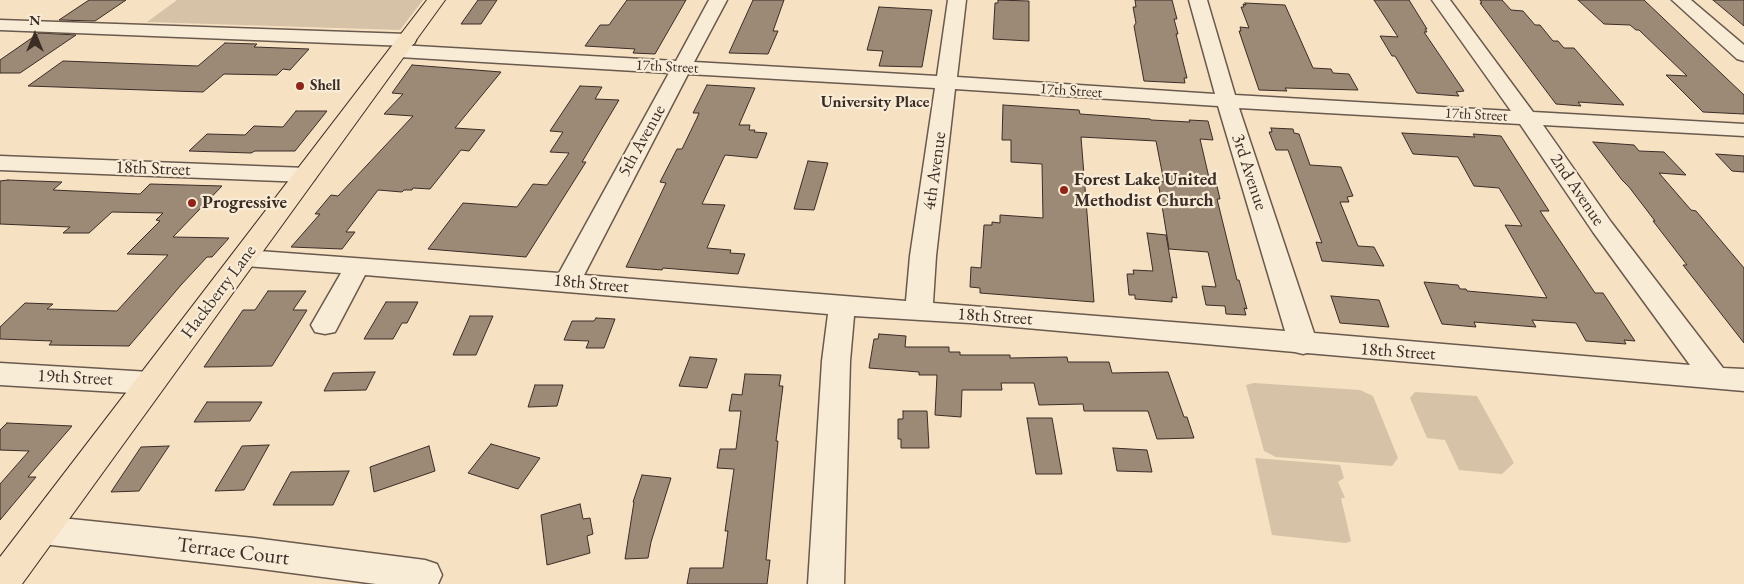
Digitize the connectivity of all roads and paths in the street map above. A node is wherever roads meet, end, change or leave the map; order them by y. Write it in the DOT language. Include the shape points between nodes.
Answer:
graph roads {
  1 [pos="436,0"];
  2 [pos="718,0"];
  3 [pos="957,0"];
  4 [pos="1198,0"];
  5 [pos="1441,0"];
  6 [pos="1681,0"];
  7 [pos="0,25"];
  8 [pos="403,45"];
  9 [pos="1744,55"];
  10 [pos="682,68"];
  11 [pos="946,83"];
  12 [pos="1226,101"];
  13 [pos="1527,118"];
  14 [pos="1744,130"];
  15 [pos="0,163"];
  16 [pos="306,175"];
  17 [pos="245,258"];
  18 [pos="358,266"];
  19 [pos="567,282"];
  20 [pos="842,306"];
  21 [pos="919,312"];
  22 [pos="325,325"];
  23 [pos="1303,344"];
  24 [pos="0,374"];
  25 [pos="1716,378"];
  26 [pos="1744,380"];
  27 [pos="150,383"];
  28 [pos="42,530"];
  29 [pos="424,575"];
  30 [pos="2,584"];
  31 [pos="826,584"];
  1 -- 8 [label="main road, Hackberry Lane"];
  2 -- 10 [label="street, 5th Avenue"];
  3 -- 11 [label="street, 4th Avenue"];
  4 -- 12 [label="street, 3rd Avenue"];
  5 -- 13 [label="street, 2nd Avenue"];
  6 -- 9 [label="street"];
  7 -- 8 [label="street, 17th Street"];
  8 -- 10 [label="street, 17th Street"];
  8 -- 16 [label="main road, Hackberry Lane"];
  10 -- 11 [label="street, 17th Street"];
  10 -- 19 [label="street, 5th Avenue"];
  11 -- 12 [label="street, 17th Street"];
  11 -- 21 [label="street, 4th Avenue" via="923,256"];
  12 -- 13 [label="street, 17th Street"];
  12 -- 23 [label="street, 3rd Avenue"];
  13 -- 14 [label="street, 17th Street"];
  13 -- 25 [label="street, 2nd Avenue" via="1602,227"];
  15 -- 16 [label="street, 18th Street"];
  16 -- 17 [label="main road, Hackberry Lane"];
  17 -- 18 [label="street, 18th Street"];
  17 -- 27 [label="main road, Hackberry Lane"];
  18 -- 19 [label="street, 18th Street"];
  18 -- 22 [label="street"];
  19 -- 20 [label="street, 18th Street"];
  20 -- 21 [label="street, 18th Street"];
  20 -- 31 [label="street" via="836,362"];
  21 -- 23 [label="street, 18th Street"];
  23 -- 25 [label="street, 18th Street"];
  24 -- 27 [label="street, 19th Street"];
  25 -- 26 [label="street, 18th Street"];
  27 -- 28 [label="main road, Hackberry Lane"];
  28 -- 29 [label="street, Terrace Court"];
  28 -- 30 [label="main road, Hackberry Lane"];
}
